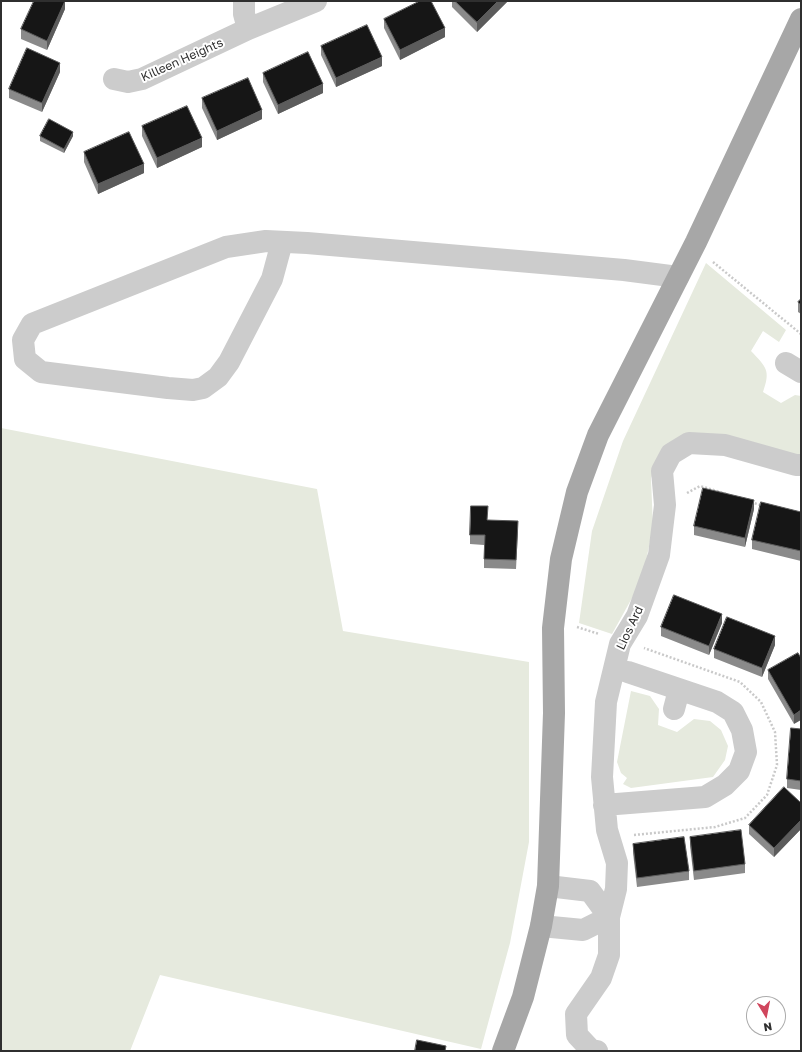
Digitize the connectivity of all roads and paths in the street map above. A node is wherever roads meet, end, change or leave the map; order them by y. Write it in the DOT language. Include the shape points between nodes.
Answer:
graph roads {
  1 [pos="244,1"];
  2 [pos="316,1"];
  3 [pos="801,19"];
  4 [pos="248,29"];
  5 [pos="114,79"];
  6 [pos="282,242"];
  7 [pos="694,247"];
  8 [pos="678,277"];
  9 [pos="801,334"];
  10 [pos="801,465"];
  11 [pos="687,494"];
  12 [pos="728,494"];
  13 [pos="748,501"];
  14 [pos="768,507"];
  15 [pos="554,620"];
  16 [pos="623,640"];
  17 [pos="628,672"];
  18 [pos="604,805"];
  19 [pos="626,836"];
  20 [pos="548,886"];
  21 [pos="609,917"];
  22 [pos="541,926"];
  23 [pos="503,1051"];
  24 [pos="597,1051"];
  1 -- 4 [label="street"];
  2 -- 4 [label="street, Killeen Heights"];
  3 -- 7 [label="main road"];
  4 -- 5 [label="street, Killeen Heights" via="142,79 128,82"];
  6 -- 6 [label="street" via="266,241 226,248 32,324 23,340 25,359 41,372 168,388 203,388 218,377 229,362 272,279"];
  6 -- 8 [label="street" via="624,270"];
  7 -- 8 [label="main road"];
  7 -- 9 [label="path"];
  8 -- 15 [label="main road" via="598,435 577,492 561,559"];
  10 -- 16 [label="street, Lios Ard" via="725,445 689,443 671,454 662,471 665,505 659,554 637,616"];
  11 -- 12 [label="path" via="700,486"];
  13 -- 14 [label="path"];
  15 -- 16 [label="path"];
  15 -- 20 [label="main road" via="552,802"];
  16 -- 18 [label="street, Lios Ard" via="606,702 602,777"];
  16 -- 19 [label="path" via="740,682 762,702 775,732 777,765 767,794 745,818 715,827"];
  17 -- 18 [label="street" via="676,699 717,702 733,712 742,730 746,752 739,771 725,785 705,797"];
  18 -- 21 [label="street, Lios Ard" via="607,830 617,863 616,889"];
  20 -- 21 [label="street" via="590,891"];
  20 -- 22 [label="main road"];
  21 -- 22 [label="street" via="583,930"];
  21 -- 24 [label="street, Lios Ard" via="607,961 601,978 576,1014 577,1035 591,1050"];
  22 -- 23 [label="main road" via="523,997"];
}
